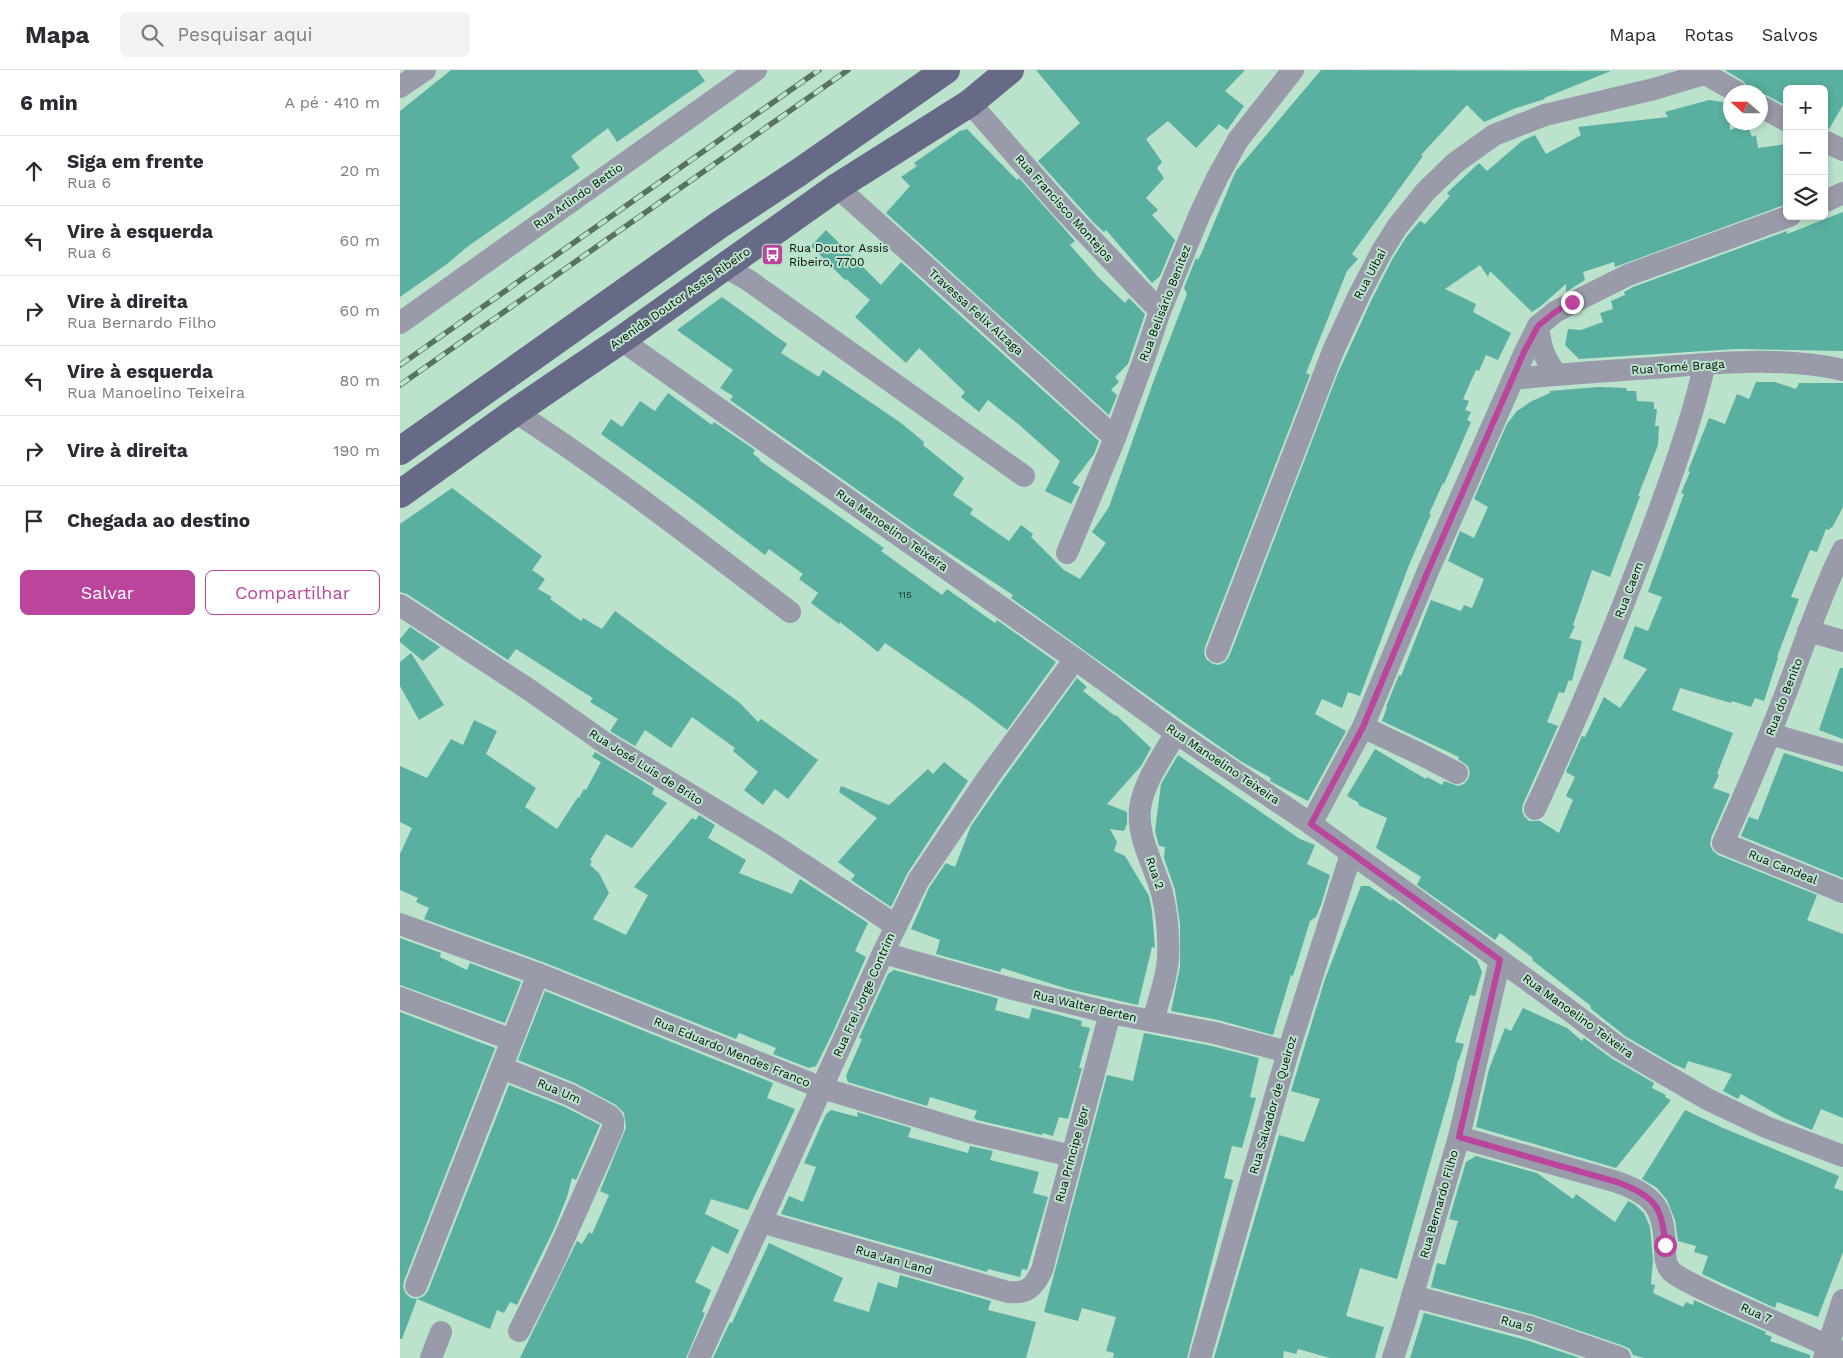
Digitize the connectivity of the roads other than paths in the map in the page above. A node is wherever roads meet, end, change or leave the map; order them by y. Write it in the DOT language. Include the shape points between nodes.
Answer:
graph roads {
  1 [pos="425,70"];
  2 [pos="756,70"];
  3 [pos="946,70"];
  4 [pos="1010,70"];
  5 [pos="1293,70"];
  6 [pos="1701,72"];
  7 [pos="1724,85"];
  8 [pos="400,87"];
  9 [pos="970,103"];
  10 [pos="1768,110"];
  11 [pos="1783,119"];
  12 [pos="1828,142"];
  13 [pos="1843,150"];
  14 [pos="837,187"];
  15 [pos="1843,193"];
  16 [pos="1828,200"];
  17 [pos="1783,219"];
  18 [pos="725,267"];
  19 [pos="1160,310"];
  20 [pos="400,323"];
  21 [pos="1538,326"];
  22 [pos="621,340"];
  23 [pos="1705,364"];
  24 [pos="1843,370"];
  25 [pos="1556,374"];
  26 [pos="1513,379"];
  27 [pos="515,412"];
  28 [pos="1114,438"];
  29 [pos="400,451"];
  30 [pos="1024,476"];
  31 [pos="400,494"];
  32 [pos="1843,550"];
  33 [pos="1067,553"];
  34 [pos="400,606"];
  35 [pos="790,612"];
  36 [pos="1808,631"];
  37 [pos="1843,641"];
  38 [pos="1217,652"];
  39 [pos="1074,659"];
  40 [pos="1363,727"];
  41 [pos="1176,733"];
  42 [pos="1770,734"];
  43 [pos="1843,754"];
  44 [pos="1456,773"];
  45 [pos="1535,809"];
  46 [pos="1311,824"];
  47 [pos="1723,843"];
  48 [pos="1351,854"];
  49 [pos="1843,892"];
  50 [pos="400,924"];
  51 [pos="895,925"];
  52 [pos="883,953"];
  53 [pos="1500,960"];
  54 [pos="538,974"];
  55 [pos="402,1004"];
  56 [pos="1110,1012"];
  57 [pos="1153,1021"];
  58 [pos="512,1040"];
  59 [pos="1288,1052"];
  60 [pos="502,1068"];
  61 [pos="822,1088"];
  62 [pos="1459,1137"];
  63 [pos="1072,1156"];
  64 [pos="1843,1156"];
  65 [pos="762,1222"];
  66 [pos="416,1286"];
  67 [pos="1026,1291"];
  68 [pos="1412,1296"];
  69 [pos="1843,1300"];
  70 [pos="519,1331"];
  71 [pos="440,1332"];
  72 [pos="1832,1352"];
  73 [pos="431,1358"];
  74 [pos="700,1358"];
  75 [pos="1200,1358"];
  76 [pos="1393,1358"];
  77 [pos="1620,1358"];
  1 -- 8 [label="street"];
  2 -- 20 [label="street, Rua Arlindo Bettio"];
  3 -- 29 [label="main road" via="718,225"];
  4 -- 9 [label="main road, Avenida Doutor Assis Ribeiro"];
  5 -- 19 [label="street, Rua Belisário Benitez" via="1238,140 1199,216"];
  6 -- 7 [label="street"];
  6 -- 38 [label="street, Rua Uibai" via="1654,89 1545,115 1494,135 1454,164 1425,192 1382,250 1333,351"];
  9 -- 14 [label="main road, Avenida Doutor Assis Ribeiro"];
  9 -- 19 [label="street, Rua Francisco Montejos" via="1063,209"];
  10 -- 11 [label="street"];
  12 -- 13 [label="street"];
  14 -- 18 [label="main road, Avenida Doutor Assis Ribeiro"];
  14 -- 28 [label="street, Travessa Felix Alzaga"];
  15 -- 16 [label="street"];
  17 -- 21 [label="street" via="1628,275 1572,302"];
  18 -- 22 [label="main road, Avenida Doutor Assis Ribeiro"];
  18 -- 30 [label="street" via="748,280"];
  19 -- 28 [label="street, Rua Belisário Benitez"];
  21 -- 25 [label="street" via="1545,358"];
  21 -- 26 [label="street"];
  22 -- 27 [label="main road, Avenida Doutor Assis Ribeiro"];
  22 -- 39 [label="street, Rua Manoelino Teixeira"];
  23 -- 24 [label="street, Rua Tomé Braga" via="1789,363"];
  23 -- 25 [label="street, Rua Tomé Braga"];
  23 -- 45 [label="street, Rua Caem" via="1680,452 1624,606"];
  25 -- 26 [label="street, Rua Tomé Braga"];
  26 -- 40 [label="street"];
  27 -- 31 [label="main road, Avenida Doutor Assis Ribeiro"];
  27 -- 35 [label="street" via="658,512"];
  28 -- 33 [label="street, Rua Belisário Benitez"];
  32 -- 36 [label="street, Rua do Benito"];
  34 -- 51 [label="street, Rua José Luis de Brito" via="531,691 605,744 772,844"];
  36 -- 37 [label="street"];
  36 -- 42 [label="street, Rua do Benito"];
  39 -- 41 [label="street, Rua Manoelino Teixeira"];
  39 -- 51 [label="street, Rua Frei Jorge Contrim" via="942,844"];
  40 -- 44 [label="street"];
  40 -- 46 [label="street"];
  41 -- 46 [label="street, Rua Manoelino Teixeira"];
  41 -- 57 [label="street, Rua 2" via="1147,784 1140,810 1143,839 1162,893 1167,926 1168,959"];
  42 -- 43 [label="street"];
  42 -- 47 [label="street, Rua do Benito"];
  46 -- 48 [label="street, Rua Manoelino Teixeira"];
  47 -- 49 [label="street, Rua Candeal"];
  48 -- 53 [label="street, Rua Manoelino Teixeira"];
  48 -- 59 [label="street, Rua Salvador de Queiroz"];
  50 -- 54 [label="street, Rua Eduardo Mendes Franco"];
  51 -- 52 [label="street, Rua Frei Jorge Contrim"];
  52 -- 56 [label="street, Rua Walter Berten"];
  52 -- 61 [label="street, Rua Frei Jorge Contrim"];
  53 -- 62 [label="street, Rua Bernardo Filho"];
  53 -- 64 [label="street, Rua Manoelino Teixeira" via="1618,1047 1707,1099 1766,1127"];
  54 -- 58 [label="street"];
  54 -- 61 [label="street, Rua Eduardo Mendes Franco"];
  55 -- 58 [label="street"];
  56 -- 57 [label="street, Rua Walter Berten"];
  56 -- 63 [label="street, Rua Príncipe Igor"];
  57 -- 59 [label="street, Rua Walter Berten"];
  58 -- 60 [label="street"];
  59 -- 75 [label="street, Rua Salvador de Queiroz"];
  60 -- 66 [label="street"];
  60 -- 70 [label="street, Rua Um" via="570,1095 614,1120 553,1263"];
  61 -- 63 [label="street, Rua Eduardo Mendes Franco" via="970,1132"];
  61 -- 65 [label="street, Rua Frei Jorge Contrim"];
  62 -- 68 [label="street, Rua Bernardo Filho"];
  62 -- 72 [label="street, Rua 7" via="1638,1190 1648,1197 1662,1218 1665,1259 1671,1271 1703,1290"];
  63 -- 67 [label="street, Rua Príncipe Igor" via="1042,1270 1038,1280"];
  65 -- 67 [label="street, Rua Jan Land" via="1008,1292 1019,1294"];
  65 -- 74 [label="street, Rua Frei Jorge Contrim"];
  68 -- 76 [label="street, Rua Bernardo Filho"];
  68 -- 77 [label="street, Rua 5" via="1530,1327"];
  69 -- 72 [label="street"];
  71 -- 73 [label="street"];
}
